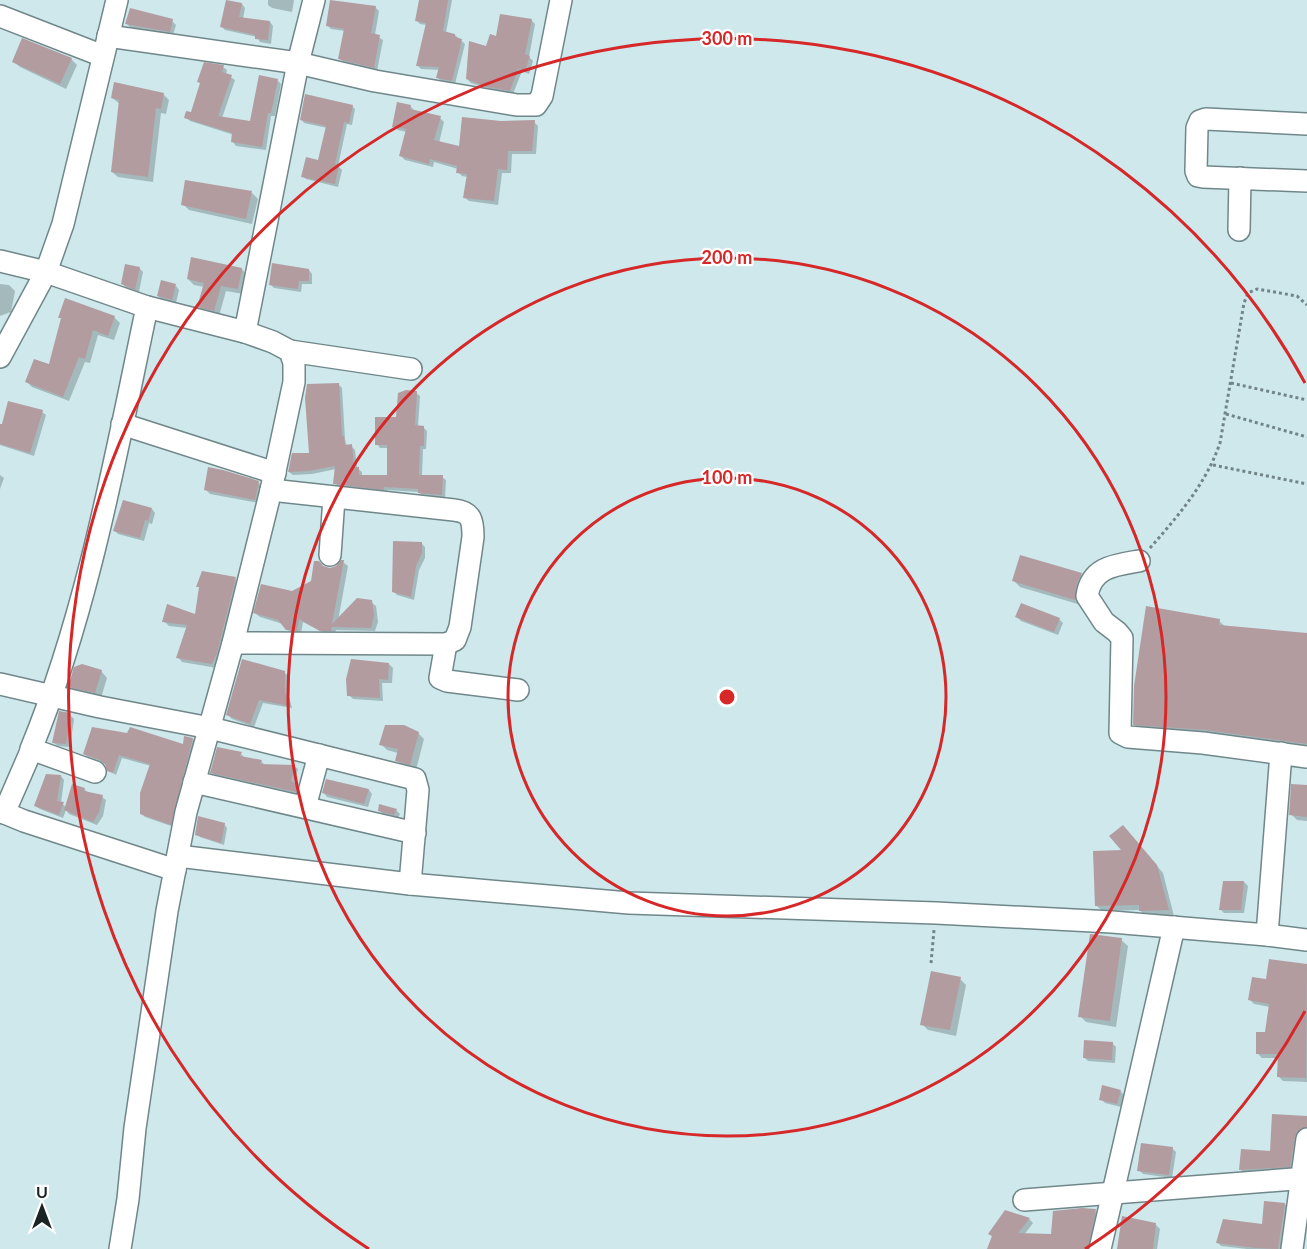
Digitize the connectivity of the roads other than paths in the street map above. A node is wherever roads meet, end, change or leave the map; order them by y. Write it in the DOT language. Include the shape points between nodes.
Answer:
graph roads {
  1 [pos="117,0"];
  2 [pos="314,0"];
  3 [pos="561,0"];
  4 [pos="0,16"];
  5 [pos="106,46"];
  6 [pos="298,63"];
  7 [pos="1307,124"];
  8 [pos="1239,178"];
  9 [pos="1307,181"];
  10 [pos="1239,230"];
  11 [pos="0,261"];
  12 [pos="46,272"];
  13 [pos="147,307"];
  14 [pos="245,332"];
  15 [pos="290,351"];
  16 [pos="0,357"];
  17 [pos="411,369"];
  18 [pos="122,424"];
  19 [pos="273,481"];
  20 [pos="334,498"];
  21 [pos="330,555"];
  22 [pos="1139,561"];
  23 [pos="233,643"];
  24 [pos="446,644"];
  25 [pos="0,684"];
  26 [pos="518,690"];
  27 [pos="52,697"];
  28 [pos="210,728"];
  29 [pos="31,751"];
  30 [pos="1281,753"];
  31 [pos="319,755"];
  32 [pos="1307,757"];
  33 [pos="95,772"];
  34 [pos="194,782"];
  35 [pos="305,807"];
  36 [pos="2,812"];
  37 [pos="415,833"];
  38 [pos="176,863"];
  39 [pos="410,884"];
  40 [pos="1174,927"];
  41 [pos="1267,934"];
  42 [pos="1307,940"];
  43 [pos="1307,1139"];
  44 [pos="1304,1179"];
  45 [pos="1114,1192"];
  46 [pos="1024,1200"];
  47 [pos="120,1249"];
  48 [pos="1100,1249"];
  49 [pos="1292,1249"];
  1 -- 5 [label="street"];
  2 -- 6 [label="street"];
  3 -- 6 [label="street" via="542,96 536,105 506,104 375,81"];
  4 -- 5 [label="street"];
  5 -- 6 [label="street"];
  5 -- 12 [label="street" via="70,195"];
  6 -- 14 [label="street"];
  7 -- 8 [label="street" via="1200,121 1198,176"];
  8 -- 9 [label="street"];
  8 -- 10 [label="street"];
  11 -- 12 [label="street"];
  12 -- 13 [label="street"];
  12 -- 16 [label="street"];
  13 -- 14 [label="street"];
  13 -- 18 [label="street"];
  14 -- 15 [label="street"];
  15 -- 17 [label="street"];
  15 -- 19 [label="street" via="294,382"];
  18 -- 19 [label="street"];
  18 -- 27 [label="street" via="90,561"];
  19 -- 20 [label="street"];
  19 -- 23 [label="street"];
  20 -- 21 [label="street"];
  20 -- 24 [label="street" via="463,511 469,515 473,537 463,615 456,640"];
  22 -- 30 [label="street" via="1098,573 1088,586 1087,596 1104,622 1122,638 1120,733"];
  23 -- 24 [label="street"];
  23 -- 28 [label="street"];
  24 -- 26 [label="street" via="440,678"];
  25 -- 27 [label="street"];
  27 -- 28 [label="street"];
  27 -- 29 [label="street"];
  28 -- 31 [label="street"];
  28 -- 34 [label="street"];
  29 -- 33 [label="street"];
  29 -- 36 [label="street"];
  30 -- 32 [label="street"];
  30 -- 41 [label="street"];
  31 -- 35 [label="street"];
  31 -- 37 [label="street" via="415,779"];
  34 -- 35 [label="street"];
  34 -- 38 [label="street"];
  35 -- 37 [label="street"];
  36 -- 38 [label="street"];
  37 -- 39 [label="street"];
  38 -- 39 [label="street"];
  38 -- 47 [label="street"];
  39 -- 40 [label="street" via="629,903 936,913"];
  40 -- 41 [label="street"];
  40 -- 45 [label="street"];
  41 -- 42 [label="street"];
  43 -- 44 [label="street"];
  44 -- 45 [label="street"];
  44 -- 49 [label="street"];
  45 -- 46 [label="street"];
  45 -- 48 [label="street"];
}
